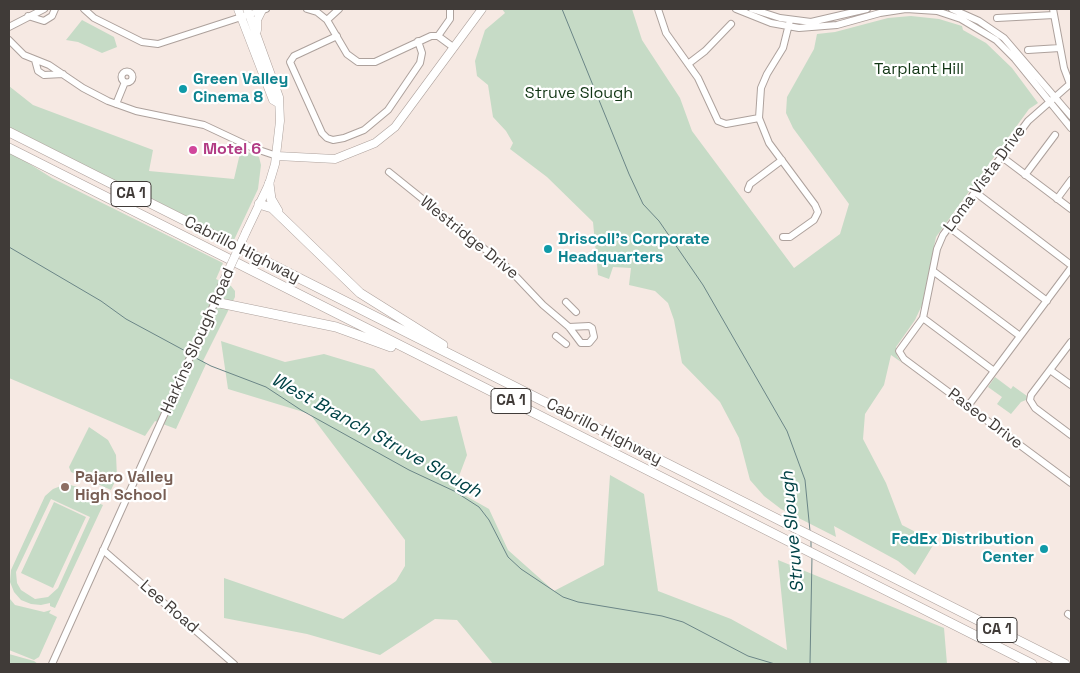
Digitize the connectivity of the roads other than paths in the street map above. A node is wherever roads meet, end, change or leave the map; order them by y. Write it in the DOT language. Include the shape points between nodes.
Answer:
graph roads {
  1 [pos="44,9"];
  2 [pos="55,9"];
  3 [pos="84,9"];
  4 [pos="307,9"];
  5 [pos="339,9"];
  6 [pos="450,9"];
  7 [pos="482,9"];
  8 [pos="658,9"];
  9 [pos="736,9"];
  10 [pos="752,9"];
  11 [pos="867,9"];
  12 [pos="952,9"];
  13 [pos="264,10"];
  14 [pos="244,12"];
  15 [pos="1054,12"];
  16 [pos="28,16"];
  17 [pos="997,18"];
  18 [pos="327,20"];
  19 [pos="790,23"];
  20 [pos="731,24"];
  21 [pos="9,27"];
  22 [pos="256,34"];
  23 [pos="337,36"];
  24 [pos="438,36"];
  25 [pos="9,40"];
  26 [pos="418,41"];
  27 [pos="453,47"];
  28 [pos="1060,48"];
  29 [pos="1028,50"];
  30 [pos="35,60"];
  31 [pos="688,64"];
  32 [pos="63,74"];
  33 [pos="125,82"];
  34 [pos="1071,84"];
  35 [pos="1056,97"];
  36 [pos="1050,102"];
  37 [pos="278,103"];
  38 [pos="116,104"];
  39 [pos="1071,116"];
  40 [pos="758,118"];
  41 [pos="1071,128"];
  42 [pos="9,132"];
  43 [pos="1055,135"];
  44 [pos="9,148"];
  45 [pos="277,156"];
  46 [pos="1002,157"];
  47 [pos="782,160"];
  48 [pos="389,172"];
  49 [pos="1025,175"];
  50 [pos="1071,180"];
  51 [pos="268,184"];
  52 [pos="748,189"];
  53 [pos="975,192"];
  54 [pos="1057,199"];
  55 [pos="259,204"];
  56 [pos="1071,209"];
  57 [pos="948,227"];
  58 [pos="784,238"];
  59 [pos="315,249"];
  60 [pos="1071,266"];
  61 [pos="933,271"];
  62 [pos="1047,301"];
  63 [pos="215,302"];
  64 [pos="566,302"];
  65 [pos="576,312"];
  66 [pos="923,318"];
  67 [pos="569,327"];
  68 [pos="556,336"];
  69 [pos="1020,336"];
  70 [pos="1071,342"];
  71 [pos="566,344"];
  72 [pos="900,354"];
  73 [pos="1050,370"];
  74 [pos="484,371"];
  75 [pos="994,371"];
  76 [pos="459,375"];
  77 [pos="1071,385"];
  78 [pos="968,406"];
  79 [pos="1071,435"];
  80 [pos="1071,484"];
  81 [pos="103,550"];
  82 [pos="52,664"];
  83 [pos="234,664"];
  84 [pos="1032,664"];
  85 [pos="1065,664"];
  1 -- 16 [label="street"];
  2 -- 16 [label="street" via="52,16 44,21"];
  3 -- 14 [label="street" via="119,31 154,44 168,42"];
  4 -- 18 [label="street"];
  5 -- 18 [label="street"];
  6 -- 24 [label="street" via="450,19"];
  7 -- 27 [label="main road"];
  8 -- 31 [label="street" via="669,37"];
  9 -- 19 [label="street" via="761,20"];
  10 -- 19 [label="street"];
  11 -- 19 [label="street" via="817,21"];
  12 -- 35 [label="street" via="974,18 1004,38"];
  13 -- 14 [label="street"];
  13 -- 22 [label="main road" via="257,20"];
  14 -- 22 [label="main road, Harkins Slough Road"];
  14 -- 37 [label="main road" via="273,100"];
  15 -- 17 [label="street"];
  15 -- 28 [label="street"];
  16 -- 21 [label="street"];
  18 -- 23 [label="street"];
  19 -- 36 [label="street" via="827,26 896,10 922,9 944,13 961,19 996,40"];
  19 -- 40 [label="street" via="781,53 761,88"];
  20 -- 31 [label="street"];
  22 -- 37 [label="main road, Harkins Slough Road" via="279,97"];
  23 -- 26 [label="street" via="349,57 364,63 375,62"];
  23 -- 26 [label="street" via="294,56 290,62 321,131 326,138 333,140 364,130 388,110 420,63 422,53"];
  24 -- 26 [label="street"];
  24 -- 27 [label="street"];
  25 -- 30 [label="street" via="17,50"];
  27 -- 45 [label="main road" via="395,127 375,143 335,159"];
  28 -- 29 [label="street"];
  28 -- 34 [label="street"];
  30 -- 32 [label="street"];
  30 -- 32 [label="street" via="38,71 44,75"];
  31 -- 40 [label="street" via="719,122 726,124"];
  32 -- 38 [label="street"];
  33 -- 38 [label="street"];
  34 -- 35 [label="street, Loma Vista Drive"];
  35 -- 36 [label="street, Loma Vista Drive"];
  35 -- 39 [label="street"];
  36 -- 41 [label="street"];
  36 -- 46 [label="street, Loma Vista Drive" via="1028,121"];
  37 -- 45 [label="main road, Harkins Slough Road"];
  38 -- 45 [label="street" via="204,125"];
  40 -- 47 [label="street" via="766,138"];
  42 -- 74 [label="highway, Cabrillo Highway / CA 1"];
  43 -- 49 [label="street"];
  44 -- 76 [label="highway, Cabrillo Highway / CA 1"];
  45 -- 51 [label="main road, Harkins Slough Road"];
  46 -- 49 [label="street"];
  46 -- 53 [label="street, Loma Vista Drive"];
  47 -- 52 [label="street" via="750,184"];
  47 -- 58 [label="street" via="818,212 814,220"];
  48 -- 67 [label="street, Westridge Drive" via="508,267 543,305"];
  49 -- 54 [label="street"];
  50 -- 54 [label="street"];
  51 -- 55 [label="main road, Harkins Slough Road"];
  51 -- 59 [label="highway" via="276,207"];
  53 -- 57 [label="street, Loma Vista Drive"];
  53 -- 60 [label="street"];
  54 -- 56 [label="street"];
  55 -- 59 [label="highway" via="272,208"];
  55 -- 63 [label="main road, Harkins Slough Road, bridge"];
  57 -- 61 [label="street, Loma Vista Drive" via="938,245"];
  57 -- 62 [label="street"];
  59 -- 74 [label="highway" via="360,293"];
  60 -- 62 [label="street"];
  61 -- 66 [label="street, Loma Vista Drive"];
  61 -- 69 [label="street"];
  62 -- 69 [label="street"];
  63 -- 76 [label="highway" via="343,328"];
  63 -- 81 [label="street, Harkins Slough Road"];
  64 -- 65 [label="street"];
  66 -- 72 [label="street, Loma Vista Drive" via="901,346"];
  66 -- 75 [label="street"];
  68 -- 71 [label="street"];
  69 -- 75 [label="street"];
  70 -- 73 [label="street"];
  72 -- 78 [label="street, Paseo Drive"];
  73 -- 77 [label="street"];
  73 -- 79 [label="street" via="1031,395 1030,402"];
  74 -- 85 [label="highway, Cabrillo Highway / CA 1"];
  75 -- 78 [label="street"];
  76 -- 84 [label="highway, Cabrillo Highway / CA 1"];
  78 -- 80 [label="street, Paseo Drive"];
  81 -- 82 [label="street, Harkins Slough Road"];
  81 -- 83 [label="street, Lee Road"];
}
